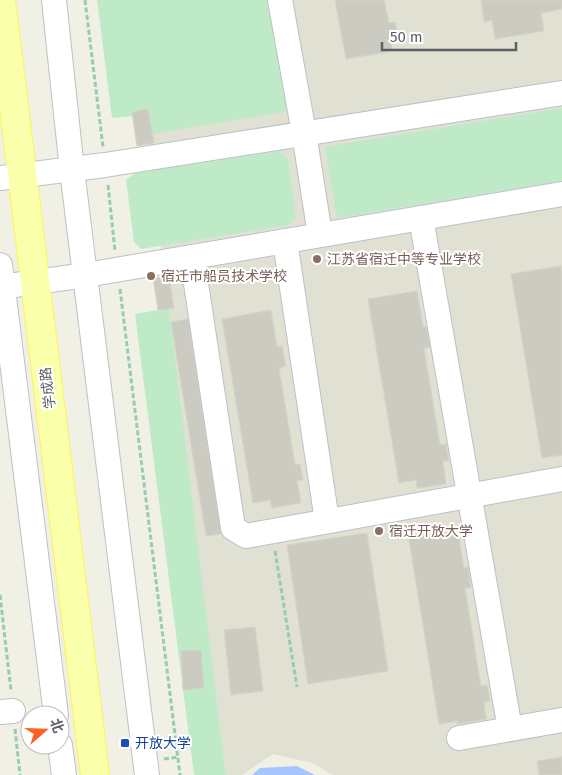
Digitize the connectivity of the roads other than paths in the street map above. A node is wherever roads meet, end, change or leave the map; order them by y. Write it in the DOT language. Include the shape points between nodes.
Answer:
graph roads {
  1 [pos="1,0"];
  2 [pos="21,0"];
  3 [pos="54,0"];
  4 [pos="280,0"];
  5 [pos="562,93"];
  6 [pos="304,133"];
  7 [pos="72,170"];
  8 [pos="21,176"];
  9 [pos="562,194"];
  10 [pos="421,218"];
  11 [pos="320,235"];
  12 [pos="285,241"];
  13 [pos="192,257"];
  14 [pos="86,275"];
  15 [pos="1,279"];
  16 [pos="44,281"];
  17 [pos="562,479"];
  18 [pos="469,496"];
  19 [pos="327,521"];
  20 [pos="55,705"];
  21 [pos="562,720"];
  22 [pos="510,729"];
  23 [pos="459,738"];
  24 [pos="61,755"];
  25 [pos="64,775"];
  26 [pos="95,775"];
  27 [pos="112,775"];
  28 [pos="148,775"];
  1 -- 8 [label="main road, 学成路"];
  2 -- 8 [label="main road, 学成路"];
  3 -- 7 [label="lane"];
  4 -- 6 [label="lane"];
  5 -- 6 [label="lane"];
  6 -- 7 [label="lane"];
  6 -- 11 [label="lane"];
  7 -- 8 [label="lane"];
  7 -- 14 [label="lane"];
  8 -- 16 [label="main road, 学成路"];
  9 -- 10 [label="lane"];
  10 -- 11 [label="lane"];
  10 -- 18 [label="lane"];
  11 -- 12 [label="lane"];
  12 -- 13 [label="lane"];
  12 -- 19 [label="lane"];
  13 -- 14 [label="lane"];
  13 -- 19 [label="lane" via="233,528 246,536"];
  14 -- 16 [label="lane"];
  14 -- 28 [label="lane"];
  15 -- 16 [label="lane"];
  15 -- 20 [label="lane"];
  16 -- 26 [label="main road, 学成路"];
  16 -- 27 [label="main road, 学成路"];
  17 -- 18 [label="lane"];
  18 -- 19 [label="lane"];
  18 -- 22 [label="lane"];
  21 -- 22 [label="lane"];
  22 -- 23 [label="lane"];
  24 -- 25 [label="lane"];
}
